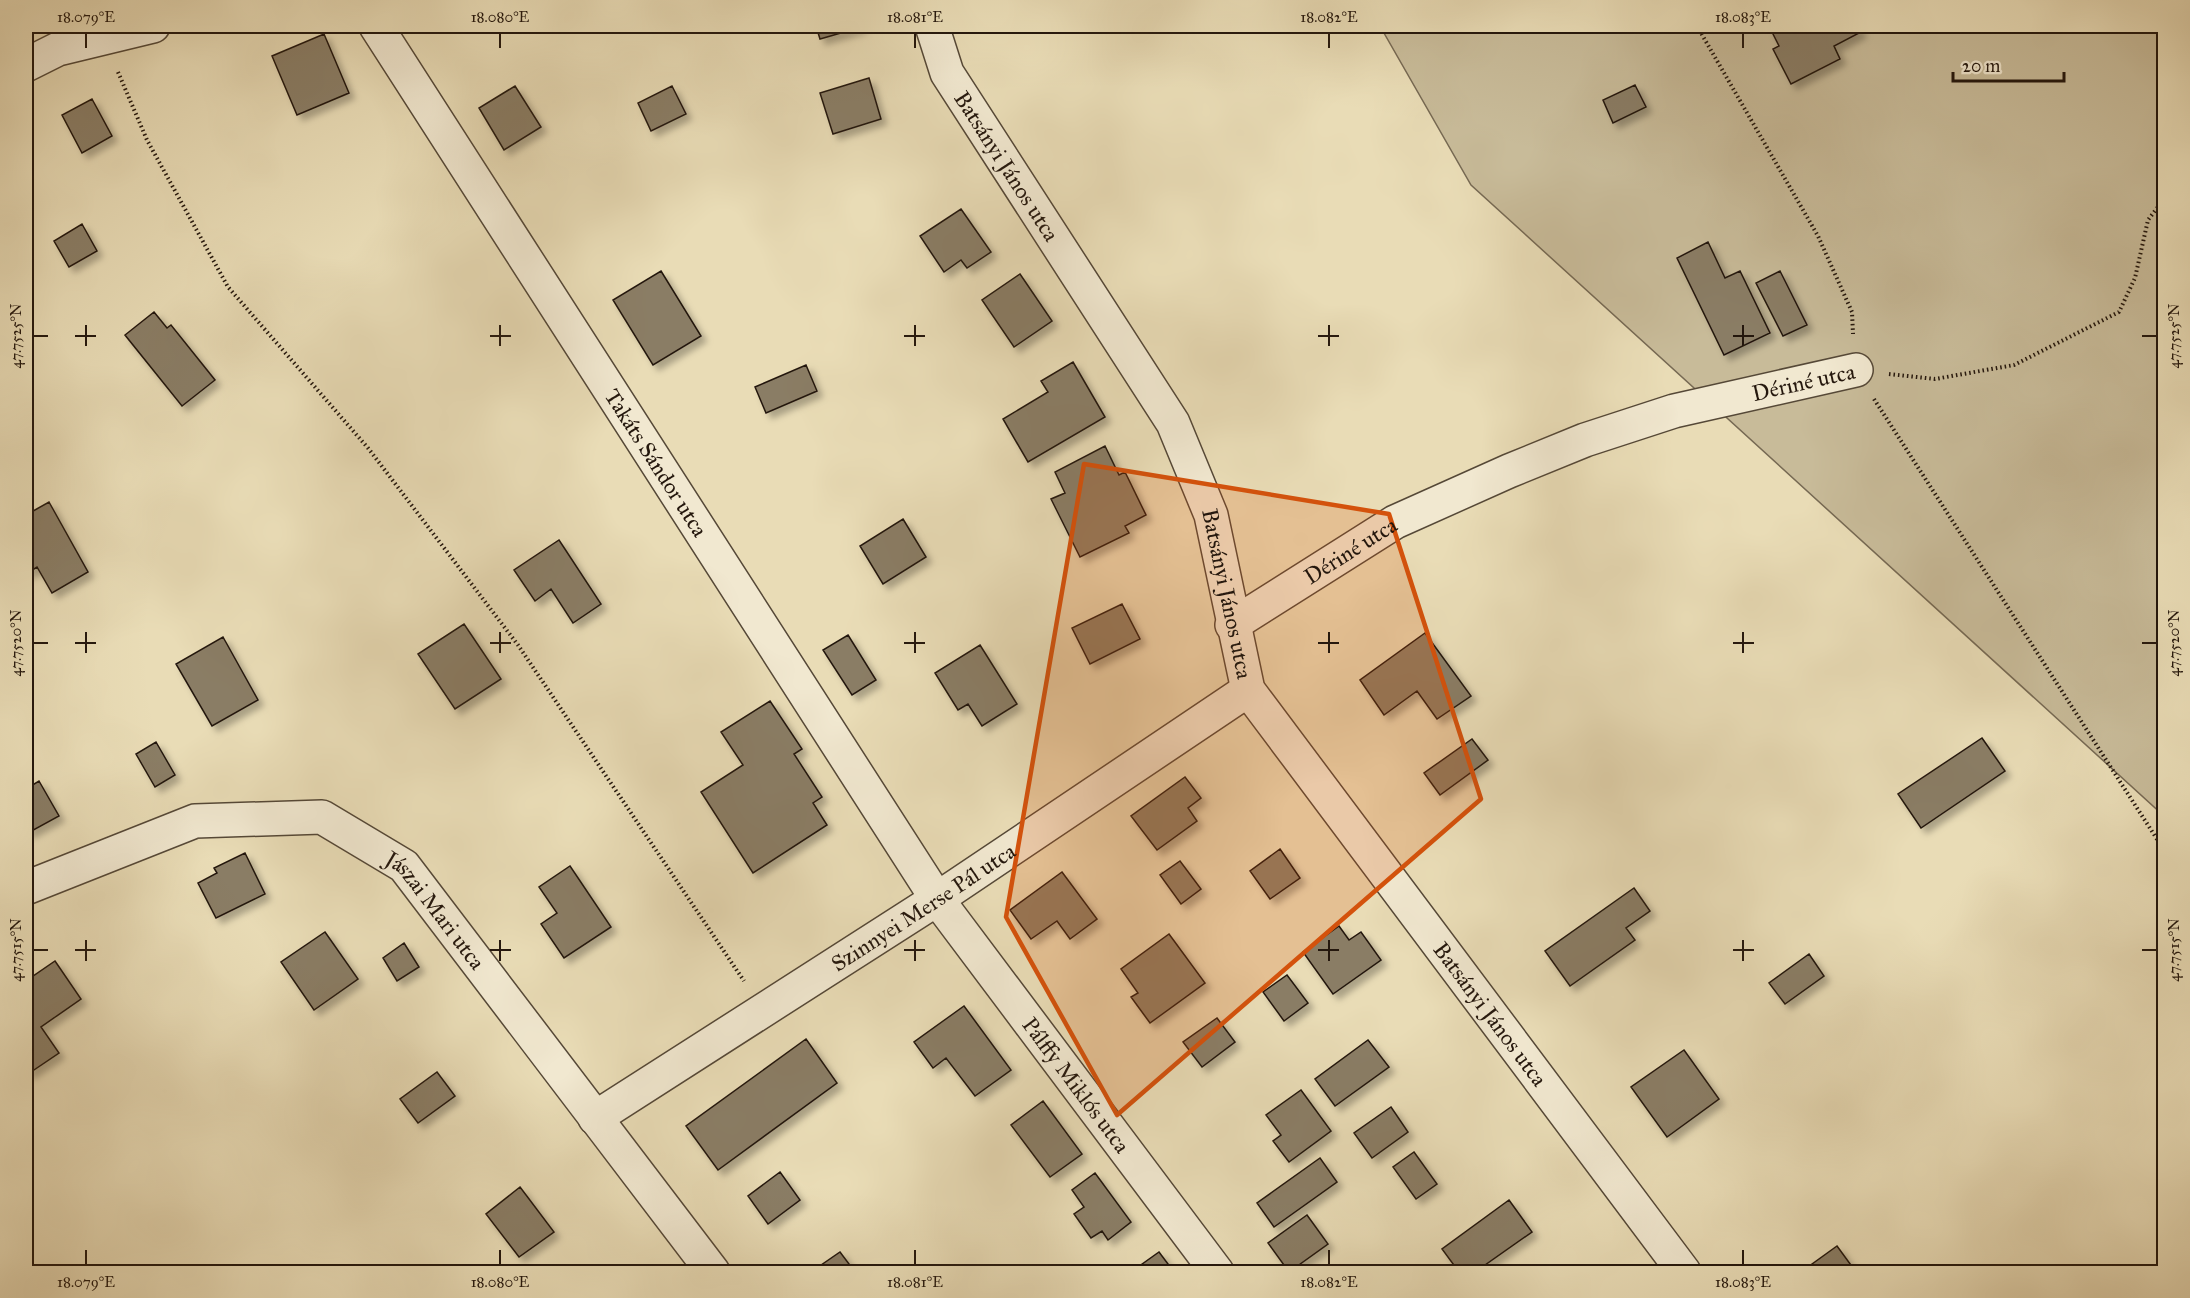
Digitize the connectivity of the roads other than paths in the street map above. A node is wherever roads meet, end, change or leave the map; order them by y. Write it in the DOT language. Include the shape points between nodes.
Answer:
graph roads {
  1 [pos="153,26"];
  2 [pos="376,26"];
  3 [pos="932,26"];
  4 [pos="26,65"];
  5 [pos="1856,370"];
  6 [pos="1232,624"];
  7 [pos="1248,690"];
  8 [pos="26,888"];
  9 [pos="937,899"];
  10 [pos="596,1118"];
  11 [pos="713,1272"];
  12 [pos="1217,1272"];
  13 [pos="1684,1272"];
  1 -- 4 [label="street" via="58,49"];
  2 -- 9 [label="street, Takáts Sándor utca"];
  3 -- 6 [label="street, Batsányi János utca" via="947,73 1173,423 1211,515"];
  5 -- 6 [label="street, Dériné utca" via="1674,411 1585,440 1395,522"];
  6 -- 7 [label="street, Batsányi János utca"];
  7 -- 9 [label="street, Szinnyei Merse Pál utca"];
  7 -- 13 [label="street, Batsányi János utca"];
  8 -- 10 [label="street, Jászai Mari utca" via="195,821 322,818 404,866"];
  9 -- 10 [label="street, Szinnyei Merse Pál utca"];
  9 -- 12 [label="street, Pálffy Miklós utca"];
  10 -- 11 [label="street, Jászai Mari utca"];
}
